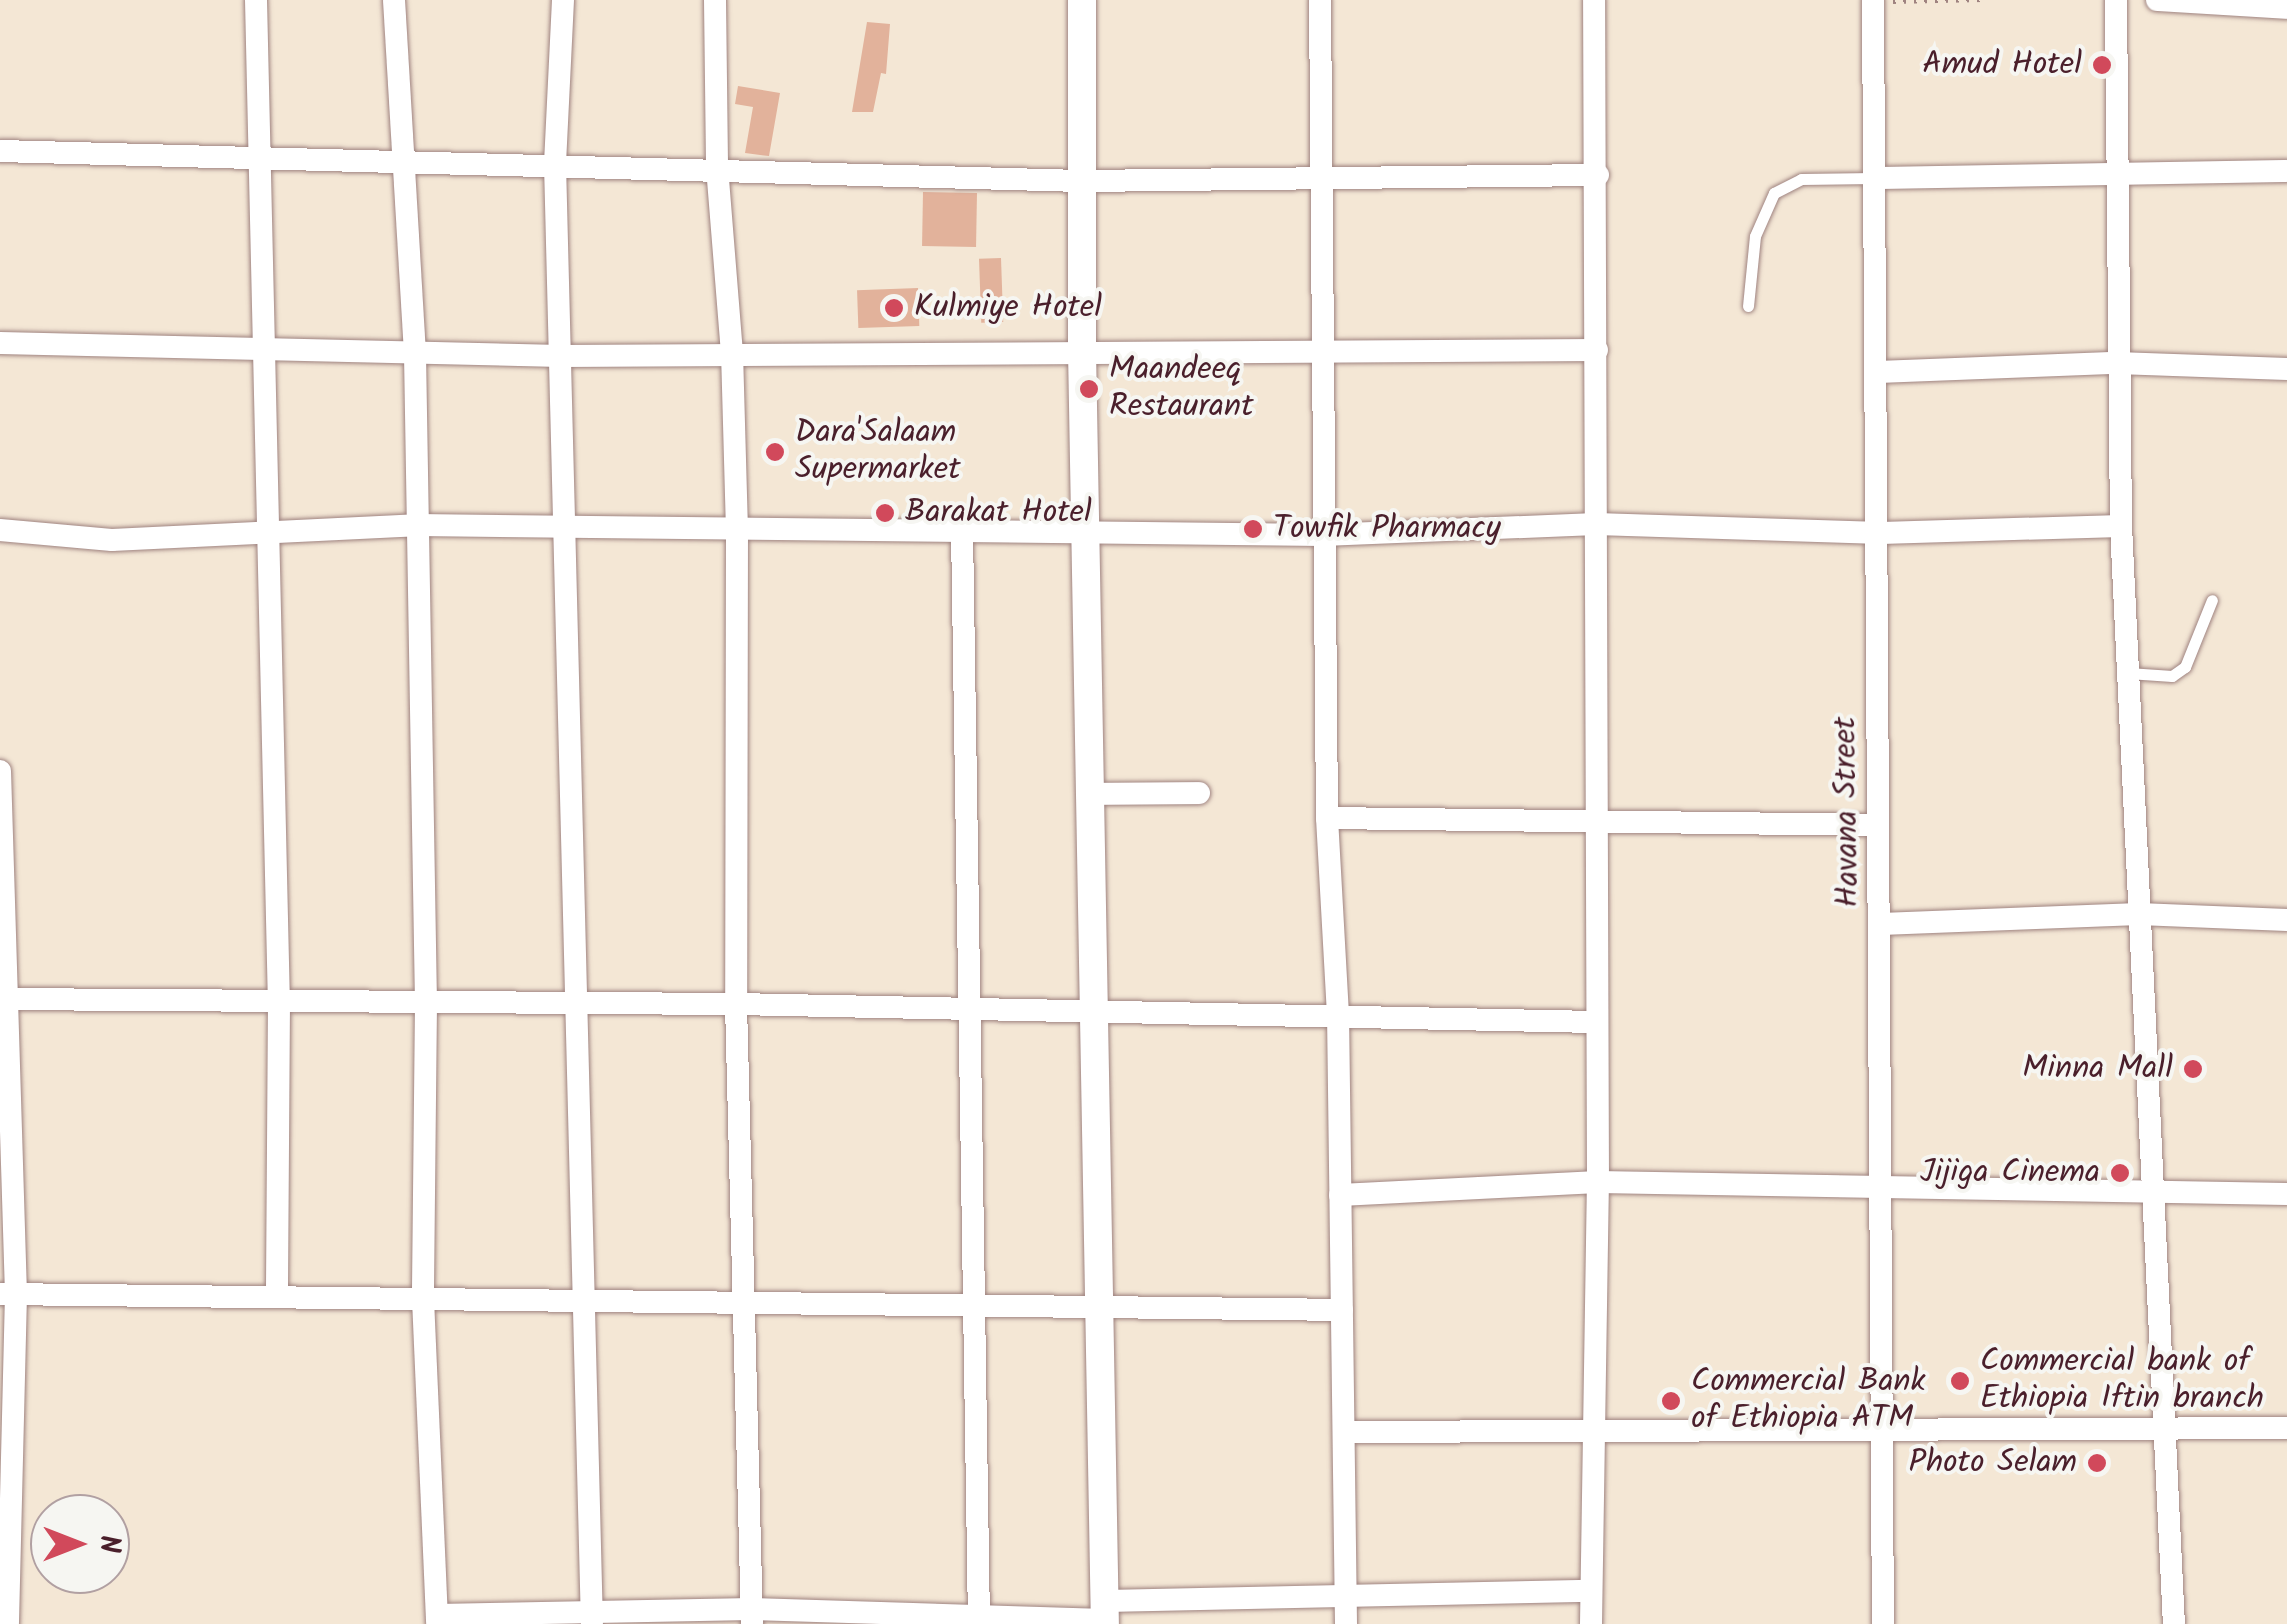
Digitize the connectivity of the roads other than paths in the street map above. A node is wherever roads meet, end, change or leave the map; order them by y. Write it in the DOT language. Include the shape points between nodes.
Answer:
graph roads {
  1 [pos="256,0"];
  2 [pos="394,0"];
  3 [pos="563,0"];
  4 [pos="715,0"];
  5 [pos="1082,0"];
  6 [pos="1320,0"];
  7 [pos="1594,0"];
  8 [pos="2116,0"];
  9 [pos="2157,0"];
  10 [pos="1873,1"];
  11 [pos="2287,8"];
  12 [pos="0,151"];
  13 [pos="256,157"];
  14 [pos="408,160"];
  15 [pos="555,164"];
  16 [pos="716,167"];
  17 [pos="2117,170"];
  18 [pos="2287,170"];
  19 [pos="1598,176"];
  20 [pos="1876,178"];
  21 [pos="1325,180"];
  22 [pos="1083,181"];
  23 [pos="1748,306"];
  24 [pos="0,343"];
  25 [pos="260,349"];
  26 [pos="1082,350"];
  27 [pos="1323,350"];
  28 [pos="1597,350"];
  29 [pos="732,352"];
  30 [pos="415,354"];
  31 [pos="562,356"];
  32 [pos="2118,363"];
  33 [pos="2287,369"];
  34 [pos="1878,372"];
  35 [pos="1596,524"];
  36 [pos="416,525"];
  37 [pos="564,526"];
  38 [pos="2121,526"];
  39 [pos="737,527"];
  40 [pos="267,528"];
  41 [pos="0,530"];
  42 [pos="962,530"];
  43 [pos="1086,533"];
  44 [pos="1881,533"];
  45 [pos="1322,535"];
  46 [pos="2212,600"];
  47 [pos="2128,673"];
  48 [pos="0,771"];
  49 [pos="1200,793"];
  50 [pos="1089,794"];
  51 [pos="1326,818"];
  52 [pos="1596,823"];
  53 [pos="1878,825"];
  54 [pos="2139,914"];
  55 [pos="2287,920"];
  56 [pos="1881,924"];
  57 [pos="4,999"];
  58 [pos="278,1002"];
  59 [pos="426,1004"];
  60 [pos="576,1004"];
  61 [pos="736,1004"];
  62 [pos="969,1011"];
  63 [pos="1338,1013"];
  64 [pos="1092,1014"];
  65 [pos="1597,1022"];
  66 [pos="1598,1182"];
  67 [pos="1882,1190"];
  68 [pos="2154,1190"];
  69 [pos="2287,1194"];
  70 [pos="1340,1195"];
  71 [pos="8,1294"];
  72 [pos="277,1297"];
  73 [pos="423,1299"];
  74 [pos="580,1302"];
  75 [pos="744,1304"];
  76 [pos="974,1307"];
  77 [pos="1100,1308"];
  78 [pos="1342,1310"];
  79 [pos="2166,1424"];
  80 [pos="2287,1428"];
  81 [pos="1593,1431"];
  82 [pos="1881,1431"];
  83 [pos="1344,1432"];
  84 [pos="1591,1591"];
  85 [pos="1347,1597"];
  86 [pos="1105,1615"];
  87 [pos="752,1616"];
  88 [pos="979,1619"];
  89 [pos="437,1620"];
  90 [pos="592,1620"];
  91 [pos="8,1624"];
  92 [pos="1346,1624"];
  93 [pos="1591,1624"];
  94 [pos="1883,1624"];
  95 [pos="2174,1624"];
  1 -- 13 [label="street"];
  2 -- 14 [label="street"];
  3 -- 15 [label="street"];
  4 -- 16 [label="street"];
  5 -- 22 [label="street"];
  6 -- 21 [label="street"];
  7 -- 19 [label="street"];
  8 -- 17 [label="street"];
  9 -- 11 [label="street"];
  10 -- 20 [label="street, Havana Street"];
  12 -- 13 [label="street"];
  13 -- 14 [label="street"];
  13 -- 25 [label="street"];
  14 -- 15 [label="street"];
  14 -- 30 [label="street"];
  15 -- 16 [label="street"];
  15 -- 31 [label="street"];
  16 -- 22 [label="street"];
  16 -- 29 [label="street"];
  17 -- 18 [label="street"];
  17 -- 20 [label="street"];
  17 -- 32 [label="street"];
  19 -- 21 [label="street"];
  19 -- 28 [label="street"];
  20 -- 23 [label="lane" via="1801,179 1774,193 1755,236"];
  20 -- 34 [label="street, Havana Street"];
  21 -- 22 [label="street"];
  21 -- 27 [label="street"];
  22 -- 26 [label="street"];
  24 -- 25 [label="street"];
  25 -- 30 [label="street"];
  25 -- 40 [label="street"];
  26 -- 27 [label="street"];
  26 -- 29 [label="street"];
  26 -- 43 [label="street"];
  27 -- 28 [label="street"];
  27 -- 45 [label="street"];
  28 -- 35 [label="street"];
  29 -- 31 [label="street"];
  29 -- 39 [label="street"];
  30 -- 31 [label="street"];
  30 -- 36 [label="street"];
  31 -- 37 [label="street"];
  32 -- 33 [label="street"];
  32 -- 34 [label="street"];
  32 -- 38 [label="street"];
  34 -- 44 [label="street, Havana Street"];
  35 -- 44 [label="street"];
  35 -- 45 [label="street"];
  35 -- 52 [label="street"];
  36 -- 37 [label="street"];
  36 -- 40 [label="street"];
  36 -- 59 [label="street"];
  37 -- 39 [label="street"];
  37 -- 60 [label="street"];
  38 -- 44 [label="street"];
  38 -- 47 [label="street"];
  39 -- 42 [label="street"];
  39 -- 61 [label="street"];
  40 -- 41 [label="street" via="112,540"];
  40 -- 58 [label="street"];
  42 -- 43 [label="street"];
  42 -- 62 [label="street"];
  43 -- 45 [label="street"];
  43 -- 50 [label="street"];
  44 -- 53 [label="street, Havana Street"];
  45 -- 51 [label="street"];
  46 -- 47 [label="lane" via="2185,668 2172,676"];
  47 -- 54 [label="street"];
  48 -- 57 [label="street"];
  49 -- 50 [label="street"];
  50 -- 64 [label="street"];
  51 -- 52 [label="street"];
  51 -- 63 [label="street"];
  52 -- 53 [label="street"];
  52 -- 65 [label="street"];
  53 -- 56 [label="street, Havana Street"];
  54 -- 55 [label="street"];
  54 -- 56 [label="street"];
  54 -- 68 [label="street"];
  56 -- 67 [label="street, Havana Street"];
  57 -- 58 [label="street"];
  57 -- 71 [label="street"];
  58 -- 59 [label="street"];
  58 -- 72 [label="street"];
  59 -- 60 [label="street"];
  59 -- 73 [label="street"];
  60 -- 61 [label="street"];
  60 -- 74 [label="street"];
  61 -- 62 [label="street"];
  61 -- 75 [label="street"];
  62 -- 64 [label="street"];
  62 -- 76 [label="street"];
  63 -- 64 [label="street"];
  63 -- 65 [label="street"];
  63 -- 70 [label="street"];
  64 -- 77 [label="street"];
  65 -- 66 [label="street"];
  66 -- 67 [label="street"];
  66 -- 70 [label="street"];
  66 -- 81 [label="street"];
  67 -- 68 [label="street"];
  67 -- 82 [label="street, Havana Street"];
  68 -- 69 [label="street"];
  68 -- 79 [label="street"];
  70 -- 78 [label="street"];
  71 -- 72 [label="street"];
  71 -- 91 [label="street"];
  72 -- 73 [label="street"];
  73 -- 74 [label="street"];
  73 -- 89 [label="street"];
  74 -- 75 [label="street"];
  74 -- 90 [label="street"];
  75 -- 76 [label="street"];
  75 -- 87 [label="street"];
  76 -- 77 [label="street"];
  76 -- 88 [label="street"];
  77 -- 78 [label="street"];
  77 -- 86 [label="street"];
  78 -- 83 [label="street"];
  79 -- 80 [label="street"];
  79 -- 82 [label="street"];
  79 -- 95 [label="street"];
  81 -- 82 [label="street"];
  81 -- 83 [label="street"];
  81 -- 84 [label="street"];
  82 -- 94 [label="street, Havana Street"];
  83 -- 85 [label="street"];
  84 -- 85 [label="street"];
  84 -- 93 [label="street"];
  85 -- 86 [label="street"];
  85 -- 92 [label="street"];
  86 -- 88 [label="street"];
  87 -- 88 [label="street"];
  87 -- 90 [label="street"];
  89 -- 90 [label="street"];
}
